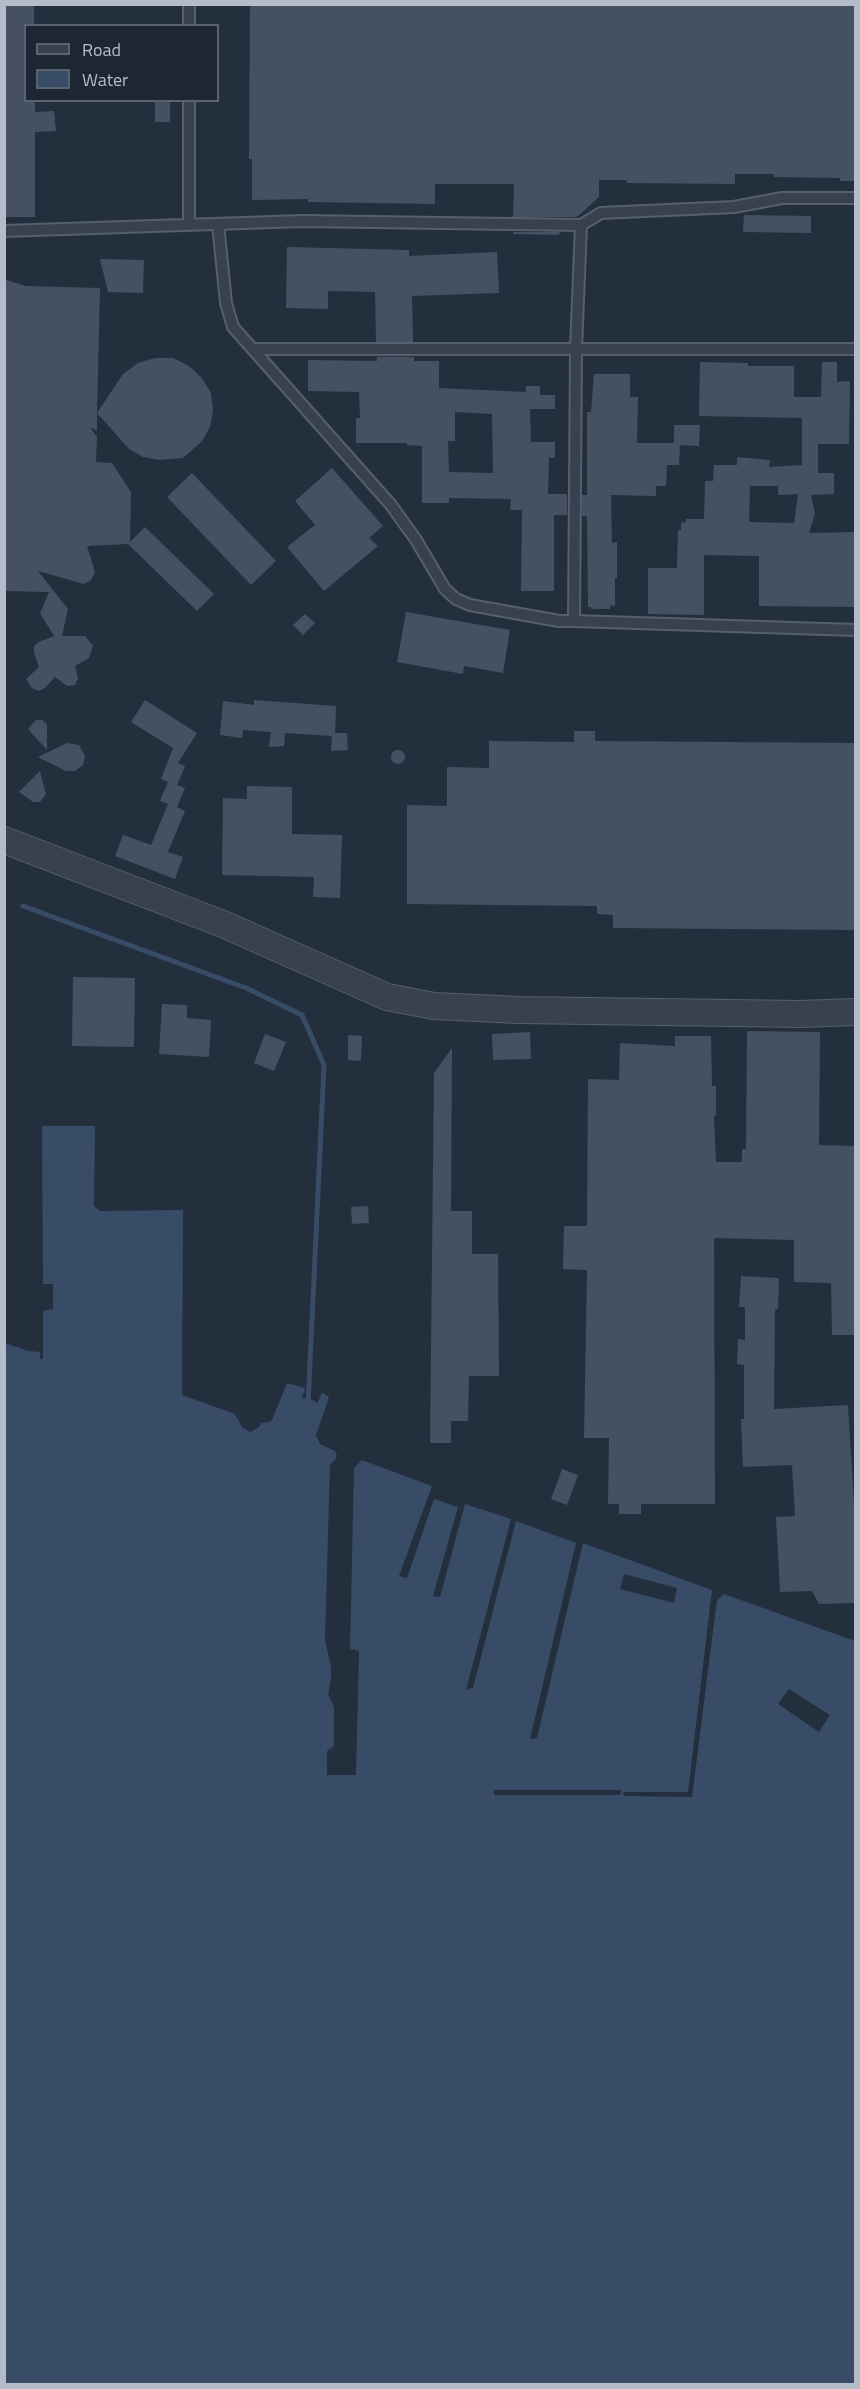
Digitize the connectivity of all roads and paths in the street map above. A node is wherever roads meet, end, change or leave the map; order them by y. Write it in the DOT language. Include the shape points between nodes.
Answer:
graph roads {
  1 [pos="189,4"];
  2 [pos="189,24"];
  3 [pos="189,102"];
  4 [pos="855,198"];
  5 [pos="218,224"];
  6 [pos="189,225"];
  7 [pos="581,225"];
  8 [pos="4,231"];
  9 [pos="253,349"];
  10 [pos="576,349"];
  11 [pos="855,349"];
  12 [pos="574,621"];
  13 [pos="855,630"];
  14 [pos="4,840"];
  15 [pos="855,1012"];
  1 -- 2 [label="lane"];
  3 -- 6 [label="lane"];
  4 -- 7 [label="lane" via="782,198 734,207 601,213"];
  5 -- 6 [label="lane"];
  5 -- 7 [label="lane" via="303,221"];
  5 -- 9 [label="lane" via="226,303 234,327"];
  6 -- 8 [label="lane"];
  7 -- 10 [label="lane"];
  9 -- 10 [label="lane"];
  9 -- 12 [label="lane" via="391,505 445,589 456,599 470,605"];
  10 -- 11 [label="lane"];
  10 -- 12 [label="lane"];
  12 -- 13 [label="lane"];
  14 -- 15 [label="street" via="223,924 387,997 434,1006 519,1010"];
}
